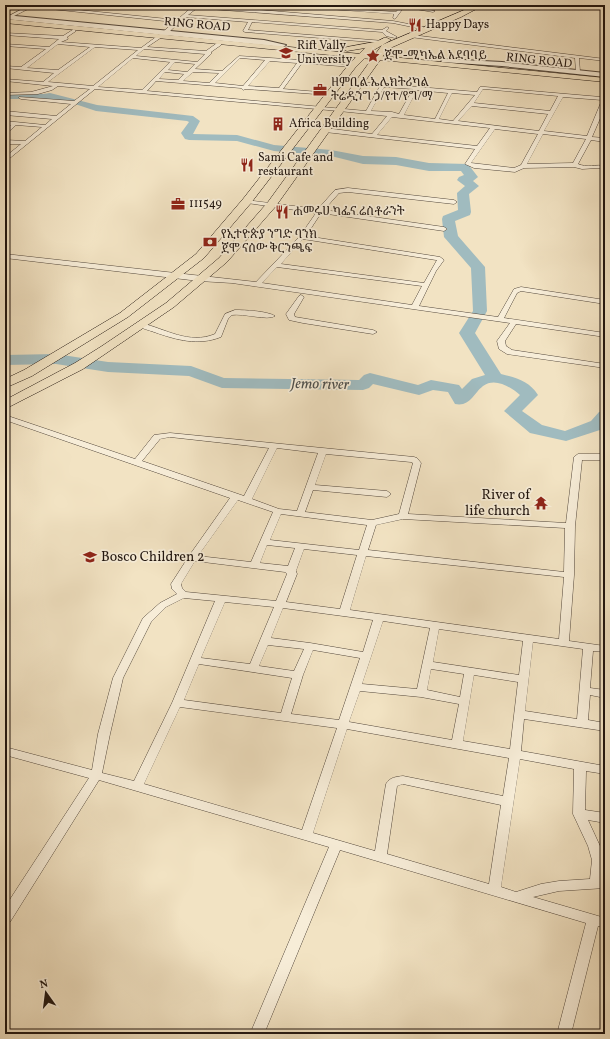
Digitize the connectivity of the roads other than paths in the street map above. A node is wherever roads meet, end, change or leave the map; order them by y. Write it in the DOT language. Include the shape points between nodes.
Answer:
graph roads {
  1 [pos="178,5"];
  2 [pos="239,5"];
  3 [pos="259,5"];
  4 [pos="276,5"];
  5 [pos="348,5"];
  6 [pos="458,5"];
  7 [pos="481,5"];
  8 [pos="32,6"];
  9 [pos="197,6"];
  10 [pos="404,6"];
  11 [pos="472,6"];
  12 [pos="232,10"];
  13 [pos="345,10"];
  14 [pos="241,11"];
  15 [pos="433,11"];
  16 [pos="252,12"];
  17 [pos="397,14"];
  18 [pos="184,16"];
  19 [pos="6,19"];
  20 [pos="233,20"];
  21 [pos="178,21"];
  22 [pos="251,21"];
  23 [pos="394,22"];
  24 [pos="422,28"];
  25 [pos="74,30"];
  26 [pos="383,31"];
  27 [pos="5,34"];
  28 [pos="162,35"];
  29 [pos="412,36"];
  30 [pos="395,37"];
  31 [pos="66,38"];
  32 [pos="59,43"];
  33 [pos="384,43"];
  34 [pos="219,44"];
  35 [pos="6,45"];
  36 [pos="95,45"];
  37 [pos="281,46"];
  38 [pos="52,48"];
  39 [pos="143,48"];
  40 [pos="89,50"];
  41 [pos="328,50"];
  42 [pos="208,52"];
  43 [pos="137,53"];
  44 [pos="362,54"];
  45 [pos="377,56"];
  46 [pos="576,56"];
  47 [pos="408,57"];
  48 [pos="132,58"];
  49 [pos="269,59"];
  50 [pos="605,60"];
  51 [pos="174,61"];
  52 [pos="300,62"];
  53 [pos="198,63"];
  54 [pos="448,63"];
  55 [pos="352,66"];
  56 [pos="5,67"];
  57 [pos="22,68"];
  58 [pos="164,71"];
  59 [pos="59,72"];
  60 [pos="189,72"];
  61 [pos="222,72"];
  62 [pos="578,72"];
  63 [pos="605,79"];
  64 [pos="156,80"];
  65 [pos="5,81"];
  66 [pos="179,82"];
  67 [pos="44,83"];
  68 [pos="360,83"];
  69 [pos="211,84"];
  70 [pos="383,85"];
  71 [pos="56,86"];
  72 [pos="245,87"];
  73 [pos="95,88"];
  74 [pos="416,88"];
  75 [pos="280,90"];
  76 [pos="450,91"];
  77 [pos="143,92"];
  78 [pos="5,94"];
  79 [pos="329,94"];
  80 [pos="478,94"];
  81 [pos="561,95"];
  82 [pos="21,98"];
  83 [pos="234,99"];
  84 [pos="604,99"];
  85 [pos="74,104"];
  86 [pos="471,104"];
  87 [pos="319,107"];
  88 [pos="340,109"];
  89 [pos="5,112"];
  90 [pos="368,112"];
  91 [pos="550,113"];
  92 [pos="392,114"];
  93 [pos="401,115"];
  94 [pos="56,118"];
  95 [pos="437,119"];
  96 [pos="455,121"];
  97 [pos="5,123"];
  98 [pos="15,124"];
  99 [pos="46,126"];
  100 [pos="494,126"];
  101 [pos="325,130"];
  102 [pos="540,132"];
  103 [pos="5,133"];
  104 [pos="374,135"];
  105 [pos="589,138"];
  106 [pos="605,140"];
  107 [pos="5,142"];
  108 [pos="25,143"];
  109 [pos="479,148"];
  110 [pos="18,149"];
  111 [pos="5,150"];
  112 [pos="5,160"];
  113 [pos="574,165"];
  114 [pos="522,166"];
  115 [pos="605,168"];
  116 [pos="247,201"];
  117 [pos="454,202"];
  118 [pos="272,204"];
  119 [pos="319,212"];
  120 [pos="444,229"];
  121 [pos="302,237"];
  122 [pos="5,256"];
  123 [pos="13,257"];
  124 [pos="5,264"];
  125 [pos="277,265"];
  126 [pos="172,276"];
  127 [pos="199,279"];
  128 [pos="215,280"];
  129 [pos="257,285"];
  130 [pos="426,285"];
  131 [pos="301,297"];
  132 [pos="605,302"];
  133 [pos="414,308"];
  134 [pos="271,316"];
  135 [pos="455,316"];
  136 [pos="482,320"];
  137 [pos="500,320"];
  138 [pos="512,324"];
  139 [pos="142,325"];
  140 [pos="374,332"];
  141 [pos="605,335"];
  142 [pos="605,341"];
  143 [pos="605,366"];
  144 [pos="5,384"];
  145 [pos="5,405"];
  146 [pos="5,417"];
  147 [pos="275,445"];
  148 [pos="323,451"];
  149 [pos="605,457"];
  150 [pos="137,462"];
  151 [pos="311,487"];
  152 [pos="387,494"];
  153 [pos="236,496"];
  154 [pos="247,500"];
  155 [pos="278,511"];
  156 [pos="300,514"];
  157 [pos="403,516"];
  158 [pos="372,523"];
  159 [pos="570,526"];
  160 [pos="264,542"];
  161 [pos="300,546"];
  162 [pos="363,553"];
  163 [pos="192,558"];
  164 [pos="254,566"];
  165 [pos="291,571"];
  166 [pos="570,575"];
  167 [pos="182,594"];
  168 [pos="221,599"];
  169 [pos="280,604"];
  170 [pos="344,613"];
  171 [pos="379,618"];
  172 [pos="435,626"];
  173 [pos="528,638"];
  174 [pos="265,640"];
  175 [pos="564,643"];
  176 [pos="310,646"];
  177 [pos="588,647"];
  178 [pos="605,649"];
  179 [pos="367,656"];
  180 [pos="194,660"];
  181 [pos="427,665"];
  182 [pos="253,669"];
  183 [pos="470,671"];
  184 [pos="298,675"];
  185 [pos="523,679"];
  186 [pos="357,687"];
  187 [pos="584,691"];
  188 [pos="421,693"];
  189 [pos="605,694"];
  190 [pos="465,702"];
  191 [pos="177,703"];
  192 [pos="519,714"];
  193 [pos="285,717"];
  194 [pos="582,723"];
  195 [pos="344,725"];
  196 [pos="605,727"];
  197 [pos="457,744"];
  198 [pos="5,751"];
  199 [pos="515,754"];
  200 [pos="580,766"];
  201 [pos="605,770"];
  202 [pos="96,776"];
  203 [pos="137,786"];
  204 [pos="508,802"];
  205 [pos="579,814"];
  206 [pos="605,818"];
  207 [pos="306,835"];
  208 [pos="336,844"];
  209 [pos="380,857"];
  210 [pos="600,884"];
  211 [pos="494,890"];
  212 [pos="516,897"];
  213 [pos="5,918"];
  214 [pos="599,921"];
  215 [pos="257,1034"];
  216 [pos="564,1034"];
  1 -- 9 [label="street"];
  2 -- 12 [label="street"];
  3 -- 16 [label="street"];
  4 -- 13 [label="street"];
  5 -- 13 [label="street"];
  6 -- 11 [label="street"];
  7 -- 29 [label="main road"];
  8 -- 19 [label="street"];
  8 -- 21 [label="street"];
  9 -- 12 [label="street"];
  9 -- 18 [label="street"];
  10 -- 15 [label="street"];
  10 -- 17 [label="street"];
  11 -- 24 [label="main road"];
  12 -- 14 [label="street"];
  13 -- 17 [label="street"];
  14 -- 16 [label="street"];
  14 -- 20 [label="street"];
  16 -- 23 [label="street"];
  17 -- 23 [label="street"];
  18 -- 20 [label="street"];
  18 -- 21 [label="street"];
  19 -- 25 [label="street"];
  19 -- 28 [label="main road, RING ROAD"];
  20 -- 22 [label="street"];
  21 -- 28 [label="street"];
  22 -- 26 [label="street"];
  22 -- 33 [label="street" via="245,30"];
  23 -- 24 [label="street"];
  23 -- 26 [label="street"];
  24 -- 30 [label="main road"];
  25 -- 28 [label="street"];
  25 -- 31 [label="street"];
  26 -- 30 [label="street"];
  27 -- 31 [label="street"];
  28 -- 34 [label="street"];
  28 -- 37 [label="main road, RING ROAD"];
  28 -- 39 [label="street"];
  29 -- 33 [label="main road"];
  29 -- 46 [label="street"];
  30 -- 33 [label="main road"];
  31 -- 32 [label="street"];
  32 -- 36 [label="street"];
  32 -- 38 [label="street"];
  33 -- 41 [label="main road"];
  33 -- 44 [label="main road"];
  33 -- 45 [label="main road"];
  33 -- 47 [label="main road" via="393,51"];
  34 -- 37 [label="street"];
  34 -- 42 [label="street"];
  35 -- 38 [label="street"];
  36 -- 39 [label="street"];
  36 -- 40 [label="street"];
  37 -- 41 [label="main road, RING ROAD"];
  37 -- 44 [label="main road, RING ROAD"];
  38 -- 57 [label="street"];
  39 -- 42 [label="street"];
  39 -- 43 [label="street"];
  40 -- 43 [label="street"];
  40 -- 59 [label="street"];
  41 -- 44 [label="main road, RING ROAD"];
  42 -- 53 [label="street"];
  43 -- 48 [label="street"];
  44 -- 45 [label="main road"];
  44 -- 55 [label="main road"];
  45 -- 47 [label="main road, RING ROAD"];
  45 -- 54 [label="main road, RING ROAD"];
  45 -- 68 [label="main road"];
  46 -- 50 [label="street"];
  46 -- 62 [label="street"];
  47 -- 54 [label="main road, RING ROAD"];
  48 -- 51 [label="street"];
  48 -- 73 [label="street"];
  49 -- 52 [label="street"];
  49 -- 61 [label="street" via="240,57"];
  49 -- 72 [label="street"];
  51 -- 53 [label="street"];
  51 -- 58 [label="street"];
  52 -- 55 [label="street"];
  52 -- 75 [label="street"];
  53 -- 60 [label="street"];
  54 -- 62 [label="street"];
  54 -- 63 [label="main road, RING ROAD"];
  55 -- 79 [label="main road"];
  56 -- 57 [label="street"];
  57 -- 59 [label="street"];
  58 -- 60 [label="street"];
  58 -- 64 [label="street"];
  59 -- 67 [label="street"];
  60 -- 61 [label="street"];
  60 -- 66 [label="street"];
  61 -- 69 [label="street"];
  62 -- 63 [label="street"];
  63 -- 84 [label="street"];
  64 -- 66 [label="street"];
  64 -- 77 [label="street"];
  65 -- 67 [label="street"];
  65 -- 71 [label="street"];
  66 -- 69 [label="street"];
  67 -- 73 [label="street"];
  68 -- 70 [label="street"];
  68 -- 88 [label="main road"];
  69 -- 72 [label="street"];
  70 -- 74 [label="street"];
  70 -- 90 [label="street"];
  71 -- 73 [label="street"];
  71 -- 78 [label="street" via="47,91 30,94"];
  72 -- 75 [label="street"];
  72 -- 83 [label="street"];
  73 -- 77 [label="street"];
  73 -- 85 [label="street"];
  74 -- 76 [label="street"];
  74 -- 93 [label="street"];
  75 -- 79 [label="street"];
  76 -- 80 [label="street"];
  76 -- 95 [label="street"];
  77 -- 83 [label="street"];
  79 -- 87 [label="main road"];
  80 -- 81 [label="street" via="485,88"];
  80 -- 86 [label="street"];
  81 -- 84 [label="street"];
  81 -- 91 [label="street"];
  82 -- 85 [label="street"];
  83 -- 87 [label="street"];
  84 -- 105 [label="street"];
  85 -- 94 [label="street"];
  86 -- 91 [label="street"];
  86 -- 96 [label="street"];
  87 -- 88 [label="street"];
  87 -- 116 [label="main road"];
  88 -- 90 [label="street"];
  88 -- 101 [label="main road"];
  89 -- 94 [label="street"];
  90 -- 92 [label="street"];
  91 -- 102 [label="street"];
  92 -- 93 [label="street"];
  92 -- 104 [label="street"];
  93 -- 95 [label="street"];
  94 -- 99 [label="street"];
  95 -- 96 [label="street"];
  96 -- 100 [label="street"];
  97 -- 98 [label="street"];
  98 -- 99 [label="street"];
  98 -- 103 [label="street"];
  99 -- 108 [label="street"];
  100 -- 102 [label="street"];
  100 -- 109 [label="street"];
  101 -- 104 [label="street"];
  101 -- 118 [label="main road"];
  102 -- 105 [label="street"];
  102 -- 114 [label="street"];
  104 -- 109 [label="street"];
  105 -- 106 [label="street"];
  105 -- 113 [label="street"];
  107 -- 108 [label="street"];
  108 -- 110 [label="street"];
  109 -- 114 [label="street" via="468,164 515,170"];
  110 -- 111 [label="street"];
  110 -- 112 [label="street"];
  113 -- 114 [label="street"];
  113 -- 115 [label="street" via="582,169 602,166"];
  116 -- 118 [label="street"];
  116 -- 126 [label="main road" via="200,256"];
  117 -- 119 [label="street" via="341,190 337,191"];
  118 -- 119 [label="street"];
  118 -- 127 [label="main road" via="223,260"];
  119 -- 120 [label="street"];
  119 -- 121 [label="street"];
  121 -- 125 [label="street"];
  121 -- 130 [label="street" via="438,258 441,260"];
  122 -- 123 [label="street"];
  123 -- 124 [label="street"];
  123 -- 126 [label="street"];
  125 -- 129 [label="street"];
  125 -- 130 [label="street"];
  126 -- 127 [label="street"];
  126 -- 144 [label="main road" via="124,315 28,373"];
  127 -- 128 [label="street"];
  127 -- 139 [label="main road"];
  128 -- 129 [label="street"];
  128 -- 131 [label="street" via="228,286"];
  129 -- 133 [label="street"];
  130 -- 133 [label="street"];
  131 -- 135 [label="street"];
  131 -- 140 [label="street" via="290,314 292,318"];
  132 -- 137 [label="street" via="521,289 516,290"];
  133 -- 135 [label="street"];
  134 -- 139 [label="street" via="232,312 226,315 218,335 202,340 185,339"];
  135 -- 136 [label="street"];
  136 -- 137 [label="street"];
  136 -- 138 [label="street"];
  137 -- 138 [label="street"];
  138 -- 141 [label="street"];
  138 -- 142 [label="street"];
  138 -- 143 [label="street" via="501,341 502,347 510,352"];
  139 -- 145 [label="main road" via="79,366"];
  146 -- 150 [label="street"];
  147 -- 148 [label="street"];
  147 -- 150 [label="street" via="163,435 157,437"];
  147 -- 154 [label="street"];
  148 -- 151 [label="street"];
  148 -- 157 [label="street" via="414,460 417,463"];
  149 -- 159 [label="street" via="578,457"];
  150 -- 153 [label="street"];
  151 -- 152 [label="street"];
  151 -- 156 [label="street"];
  153 -- 154 [label="street"];
  153 -- 163 [label="street"];
  154 -- 155 [label="street"];
  155 -- 156 [label="street"];
  155 -- 160 [label="street"];
  156 -- 158 [label="street"];
  157 -- 158 [label="street"];
  157 -- 159 [label="street"];
  158 -- 162 [label="street"];
  159 -- 166 [label="street"];
  160 -- 161 [label="street"];
  160 -- 164 [label="street"];
  161 -- 162 [label="street"];
  161 -- 165 [label="street"];
  162 -- 166 [label="street"];
  162 -- 170 [label="street"];
  163 -- 164 [label="street"];
  163 -- 167 [label="street" via="176,584"];
  164 -- 165 [label="street"];
  165 -- 169 [label="street"];
  166 -- 175 [label="street"];
  167 -- 168 [label="street"];
  167 -- 202 [label="street" via="163,605 147,620 118,678"];
  168 -- 169 [label="street"];
  168 -- 180 [label="street"];
  169 -- 170 [label="street"];
  169 -- 174 [label="street"];
  170 -- 171 [label="street"];
  171 -- 172 [label="street"];
  171 -- 179 [label="street"];
  172 -- 173 [label="street"];
  172 -- 181 [label="street"];
  173 -- 175 [label="street"];
  173 -- 185 [label="street"];
  174 -- 176 [label="street"];
  174 -- 182 [label="street"];
  175 -- 177 [label="street"];
  176 -- 179 [label="street"];
  176 -- 184 [label="street"];
  177 -- 178 [label="street"];
  177 -- 187 [label="street"];
  179 -- 186 [label="street"];
  180 -- 182 [label="street"];
  180 -- 191 [label="street"];
  181 -- 183 [label="street"];
  181 -- 188 [label="street"];
  182 -- 184 [label="street"];
  183 -- 185 [label="street"];
  183 -- 190 [label="street"];
  184 -- 193 [label="street"];
  185 -- 192 [label="street"];
  186 -- 188 [label="street"];
  186 -- 195 [label="street"];
  187 -- 189 [label="street"];
  187 -- 194 [label="street"];
  188 -- 190 [label="street"];
  190 -- 197 [label="street"];
  191 -- 193 [label="street"];
  191 -- 203 [label="street"];
  192 -- 194 [label="street"];
  192 -- 199 [label="street"];
  193 -- 195 [label="street"];
  194 -- 196 [label="street"];
  195 -- 197 [label="street"];
  195 -- 207 [label="street"];
  197 -- 199 [label="street"];
  198 -- 202 [label="street"];
  199 -- 200 [label="street"];
  199 -- 204 [label="street"];
  200 -- 201 [label="street"];
  200 -- 205 [label="street"];
  202 -- 203 [label="street"];
  202 -- 213 [label="street"];
  203 -- 207 [label="street"];
  204 -- 209 [label="street" via="403,780 395,781 392,784"];
  204 -- 211 [label="street"];
  205 -- 206 [label="street"];
  205 -- 210 [label="street" via="594,846"];
  207 -- 208 [label="street"];
  208 -- 209 [label="street"];
  208 -- 215 [label="street"];
  209 -- 211 [label="street"];
  210 -- 212 [label="street" via="559,886"];
  211 -- 212 [label="street"];
  212 -- 214 [label="street"];
  214 -- 216 [label="street"];
}
